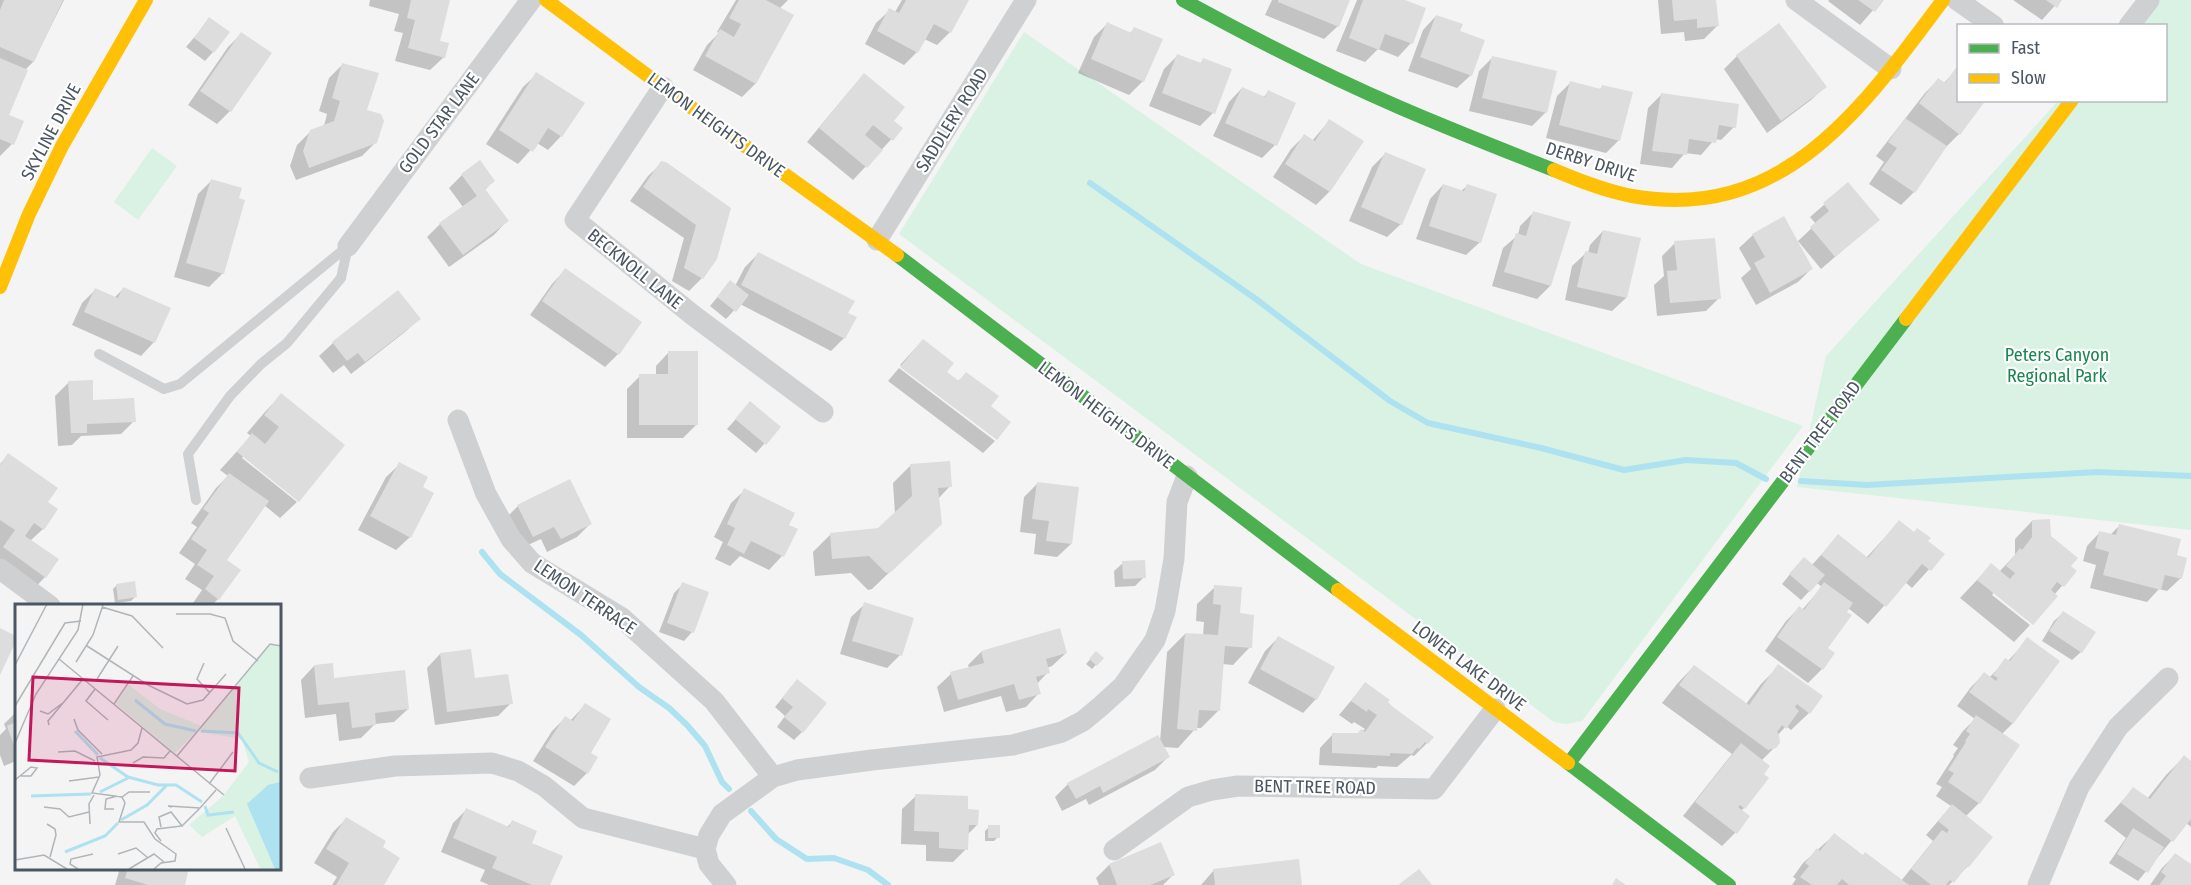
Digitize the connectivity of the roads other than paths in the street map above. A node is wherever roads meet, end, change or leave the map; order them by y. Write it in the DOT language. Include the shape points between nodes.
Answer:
graph roads {
  1 [pos="146,0"];
  2 [pos="531,0"];
  3 [pos="546,0"];
  4 [pos="1026,0"];
  5 [pos="1183,0"];
  6 [pos="1796,0"];
  7 [pos="1943,0"];
  8 [pos="1957,0"];
  9 [pos="2149,0"];
  10 [pos="1991,24"];
  11 [pos="2131,24"];
  12 [pos="1891,69"];
  13 [pos="663,87"];
  14 [pos="2070,102"];
  15 [pos="877,240"];
  16 [pos="348,246"];
  17 [pos="0,287"];
  18 [pos="99,354"];
  19 [pos="823,412"];
  20 [pos="458,420"];
  21 [pos="1187,476"];
  22 [pos="196,500"];
  23 [pos="0,569"];
  24 [pos="47,604"];
  25 [pos="2168,678"];
  26 [pos="1495,709"];
  27 [pos="1569,763"];
  28 [pos="773,777"];
  29 [pos="310,778"];
  30 [pos="705,849"];
  31 [pos="1114,850"];
  32 [pos="726,885"];
  33 [pos="1729,885"];
  34 [pos="2037,885"];
  1 -- 17 [label="street, SKYLINE DRIVE" via="62,146"];
  2 -- 16 [label="street, GOLD STAR LANE"];
  3 -- 13 [label="street, LEMON HEIGHTS DRIVE"];
  4 -- 15 [label="street, SADDLERY ROAD"];
  5 -- 12 [label="street, DERBY DRIVE" via="1362,91 1463,135 1613,192 1648,198 1725,194 1788,169 1817,149"];
  6 -- 12 [label="street"];
  7 -- 12 [label="street, DERBY DRIVE"];
  8 -- 10 [label="street"];
  9 -- 11 [label="street"];
  13 -- 15 [label="street, LEMON HEIGHTS DRIVE"];
  13 -- 19 [label="street, BECKNOLL LANE" via="575,220 694,316"];
  14 -- 27 [label="street, BENT TREE ROAD"];
  15 -- 21 [label="street, LEMON HEIGHTS DRIVE"];
  16 -- 18 [label="lane" via="180,384 164,389"];
  16 -- 22 [label="lane" via="341,279 287,343 230,396 188,454"];
  20 -- 28 [label="street, LEMON TERRACE" via="486,494 511,539 532,563 630,625 714,701"];
  21 -- 26 [label="street, LOWER LAKE DRIVE"];
  21 -- 28 [label="street, LEMON HEIGHTS DRIVE" via="1177,502 1174,559 1165,611 1155,640 1123,686 1083,721 1062,732 1013,745 849,763"];
  23 -- 24 [label="street"];
  25 -- 34 [label="street" via="2118,727 2079,787"];
  26 -- 27 [label="street, LOWER LAKE DRIVE"];
  26 -- 31 [label="street, BENT TREE ROAD" via="1434,789 1238,786 1212,790 1188,798"];
  27 -- 33 [label="street, LOWER LAKE DRIVE"];
  28 -- 30 [label="street, LEMON HEIGHTS DRIVE" via="722,814"];
  29 -- 30 [label="street" via="394,766 492,763 518,771 544,786 583,818"];
  30 -- 32 [label="street" via="709,864"];
}
